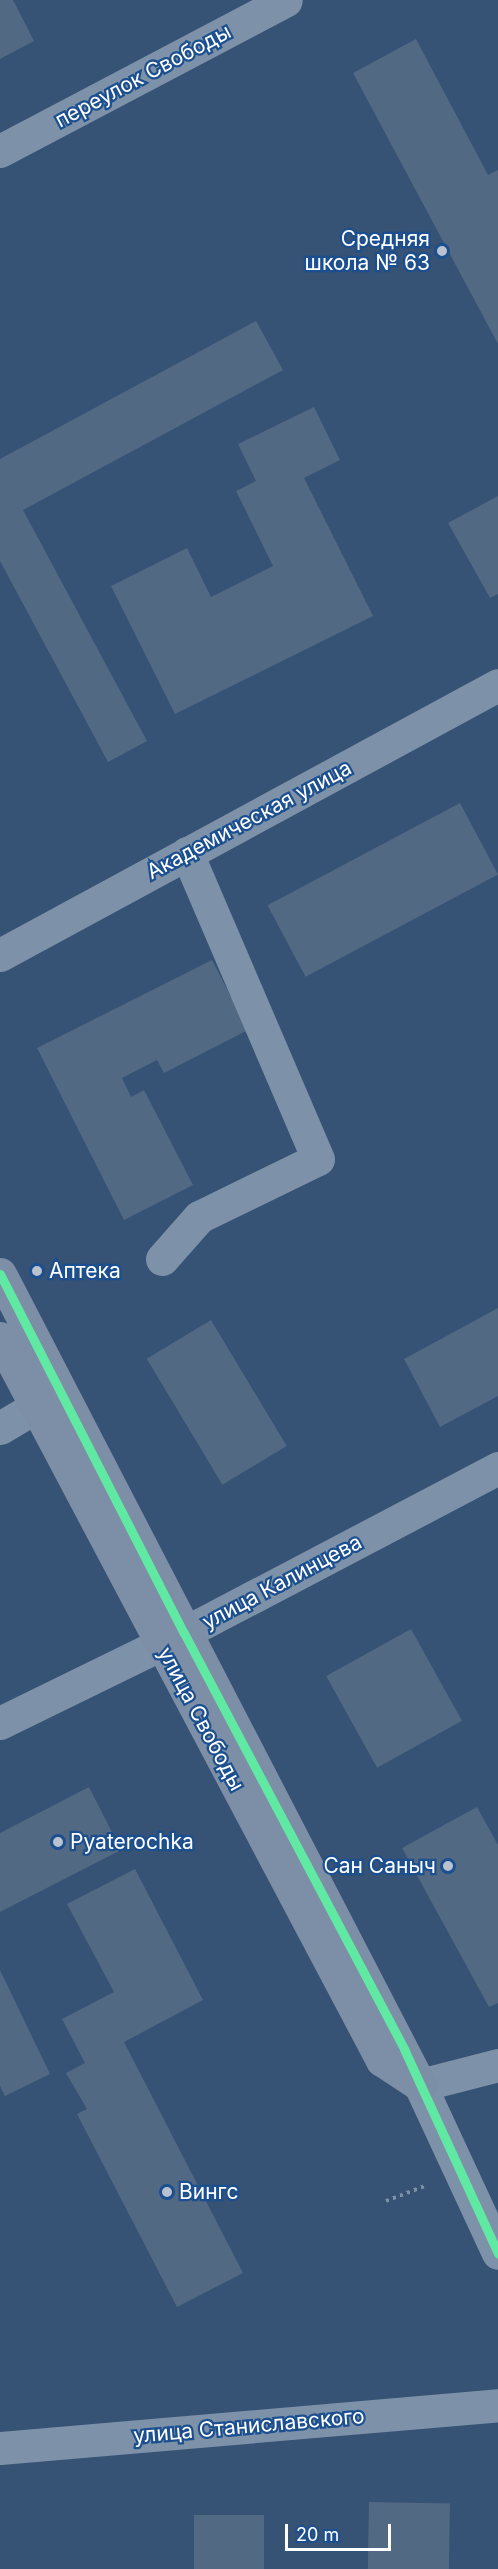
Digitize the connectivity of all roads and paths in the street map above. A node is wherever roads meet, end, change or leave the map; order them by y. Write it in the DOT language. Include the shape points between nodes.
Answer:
graph roads {
  1 [pos="286,0"];
  2 [pos="0,151"];
  3 [pos="498,685"];
  4 [pos="187,853"];
  5 [pos="0,955"];
  6 [pos="162,1259"];
  7 [pos="0,1274"];
  8 [pos="0,1338"];
  9 [pos="36,1406"];
  10 [pos="0,1428"];
  11 [pos="498,1468"];
  12 [pos="173,1639"];
  13 [pos="0,1723"];
  14 [pos="498,2065"];
  15 [pos="420,2085"];
  16 [pos="498,2253"];
  17 [pos="498,2405"];
  18 [pos="0,2448"];
  1 -- 2 [label="street, переулок Свободы"];
  3 -- 4 [label="street, Академическая улица"];
  4 -- 5 [label="street, Академическая улица"];
  4 -- 6 [label="street" via="318,1158 199,1217"];
  7 -- 12 [label="main road, улица Свободы"];
  8 -- 9 [label="main road, улица Свободы"];
  9 -- 10 [label="street"];
  9 -- 12 [label="main road, улица Свободы"];
  11 -- 12 [label="street, улица Калинцева"];
  12 -- 13 [label="street, улица Калинцева"];
  12 -- 15 [label="main road, улица Свободы" via="399,2039"];
  14 -- 15 [label="street"];
  15 -- 16 [label="street, улица Свободы"];
  17 -- 18 [label="street, улица Станиславского"];
}
